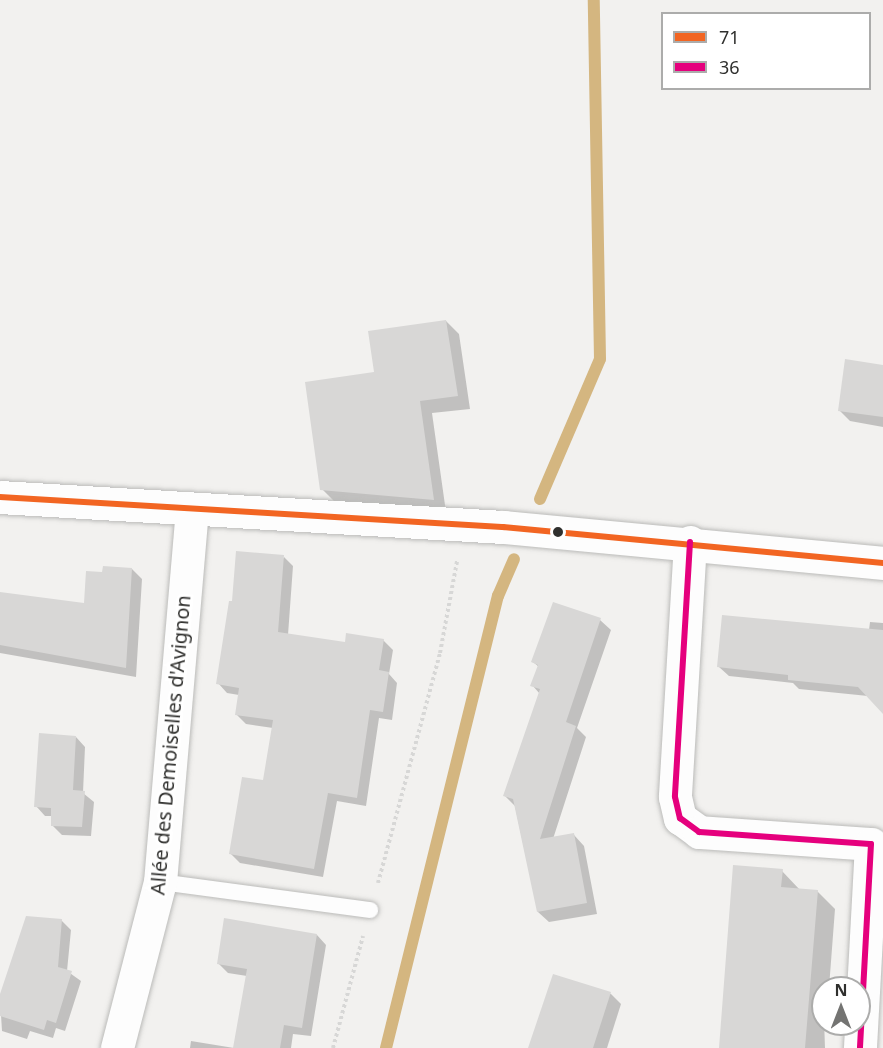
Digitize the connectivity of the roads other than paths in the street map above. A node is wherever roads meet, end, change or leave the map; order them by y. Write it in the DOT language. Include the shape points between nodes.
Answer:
graph roads {
  1 [pos="0,497"];
  2 [pos="192,509"];
  3 [pos="690,542"];
  4 [pos="883,563"];
  5 [pos="160,882"];
  6 [pos="370,910"];
  7 [pos="117,1048"];
  8 [pos="860,1048"];
  1 -- 2 [label="street"];
  2 -- 3 [label="street"];
  2 -- 5 [label="street, Allée des Demoiselles d'Avignon"];
  3 -- 4 [label="street"];
  3 -- 8 [label="street" via="675,797 680,818 699,832 871,844"];
  5 -- 6 [label="lane"];
  5 -- 7 [label="street, Allée des Demoiselles d'Avignon"];
}
